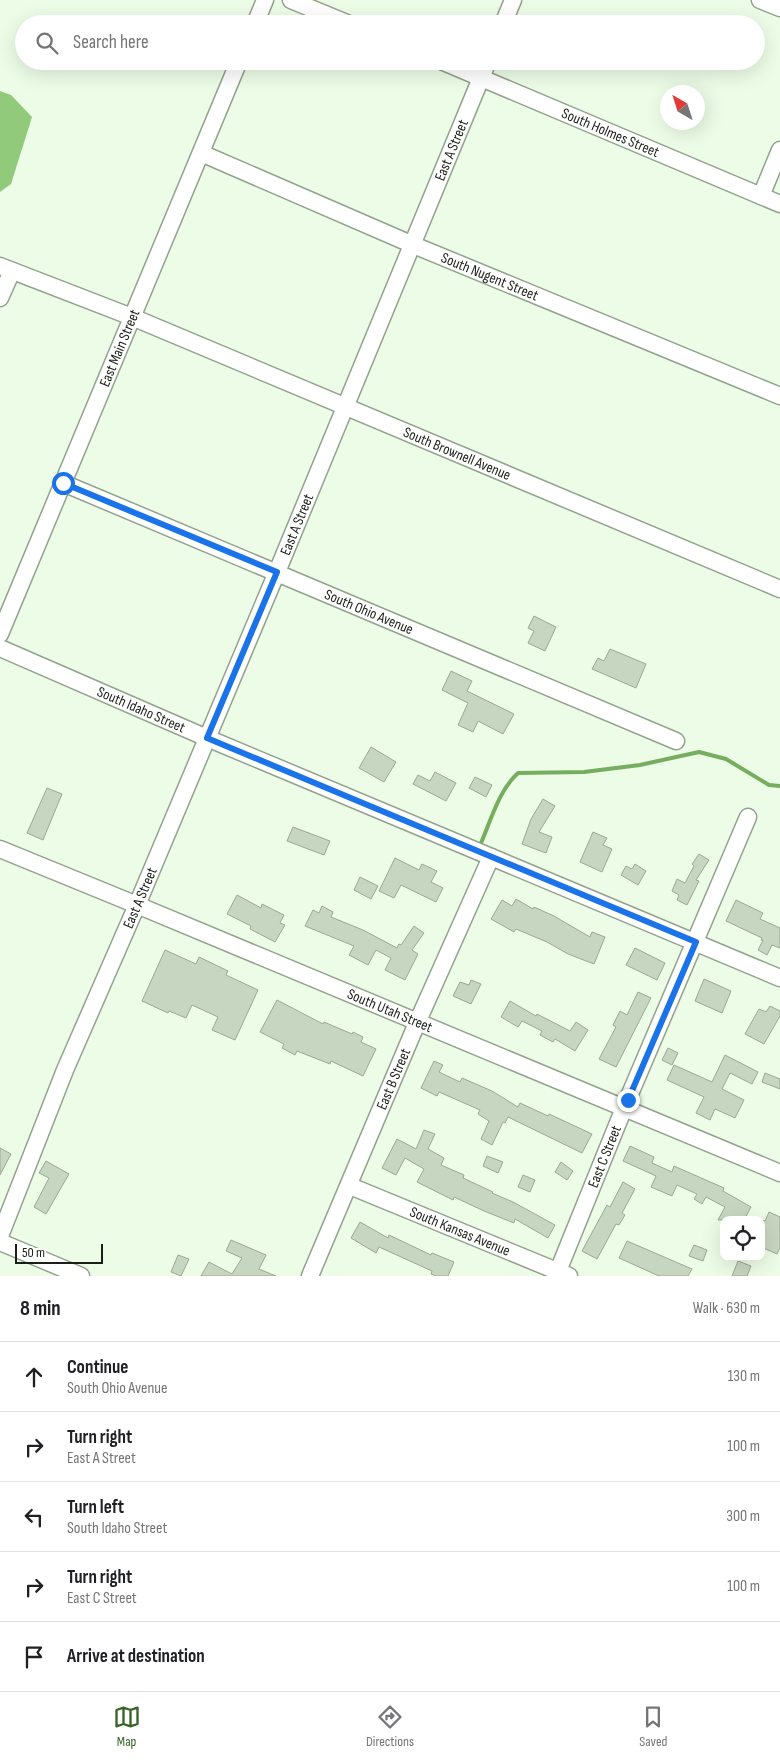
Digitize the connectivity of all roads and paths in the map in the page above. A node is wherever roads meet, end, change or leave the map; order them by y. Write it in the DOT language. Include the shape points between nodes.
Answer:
graph roads {
  1 [pos="265,0"];
  2 [pos="291,0"];
  3 [pos="513,0"];
  4 [pos="760,0"];
  5 [pos="780,8"];
  6 [pos="259,15"];
  7 [pos="327,15"];
  8 [pos="507,15"];
  9 [pos="235,70"];
  10 [pos="462,70"];
  11 [pos="484,70"];
  12 [pos="481,78"];
  13 [pos="780,150"];
  14 [pos="201,153"];
  15 [pos="761,196"];
  16 [pos="780,204"];
  17 [pos="411,244"];
  18 [pos="6,269"];
  19 [pos="0,298"];
  20 [pos="132,318"];
  21 [pos="780,396"];
  22 [pos="344,406"];
  23 [pos="63,483"];
  24 [pos="277,572"];
  25 [pos="780,589"];
  26 [pos="0,634"];
  27 [pos="0,648"];
  28 [pos="207,738"];
  29 [pos="676,741"];
  30 [pos="748,817"];
  31 [pos="0,850"];
  32 [pos="490,857"];
  33 [pos="137,905"];
  34 [pos="696,942"];
  35 [pos="780,978"];
  36 [pos="417,1023"];
  37 [pos="624,1108"];
  38 [pos="780,1173"];
  39 [pos="350,1186"];
  40 [pos="0,1236"];
  41 [pos="0,1242"];
  42 [pos="561,1274"];
  43 [pos="81,1276"];
  44 [pos="310,1276"];
  1 -- 6 [label="street"];
  2 -- 7 [label="street"];
  3 -- 8 [label="street"];
  4 -- 5 [label="street"];
  9 -- 14 [label="street, East Main Street"];
  10 -- 12 [label="street, South Holmes Street"];
  11 -- 12 [label="street, East A Street"];
  12 -- 15 [label="street, South Holmes Street"];
  12 -- 17 [label="street, East A Street"];
  13 -- 15 [label="street"];
  14 -- 17 [label="street, South Nugent Street"];
  14 -- 20 [label="street, East Main Street"];
  15 -- 16 [label="street, South Holmes Street"];
  17 -- 21 [label="street, South Nugent Street"];
  17 -- 22 [label="street, East A Street"];
  18 -- 19 [label="street"];
  18 -- 20 [label="street, South Brownell Avenue"];
  20 -- 22 [label="street, South Brownell Avenue"];
  20 -- 23 [label="street, East Main Street"];
  22 -- 24 [label="street, East A Street"];
  22 -- 25 [label="street, South Brownell Avenue"];
  23 -- 24 [label="street, South Ohio Avenue"];
  23 -- 26 [label="street, East Main Street"];
  24 -- 28 [label="street, East A Street"];
  24 -- 29 [label="street, South Ohio Avenue"];
  27 -- 28 [label="street, South Idaho Street"];
  28 -- 32 [label="street, South Idaho Street"];
  28 -- 33 [label="street, East A Street"];
  30 -- 34 [label="street, East C Street"];
  31 -- 33 [label="street, South Utah Street"];
  32 -- 34 [label="street, South Idaho Street"];
  32 -- 36 [label="street, East B Street"];
  33 -- 36 [label="street, South Utah Street"];
  33 -- 40 [label="street, East A Street" via="66,1070"];
  34 -- 35 [label="street, South Idaho Street"];
  34 -- 37 [label="street, East C Street"];
  36 -- 37 [label="street, South Utah Street"];
  36 -- 39 [label="street, East B Street"];
  37 -- 38 [label="street, South Utah Street"];
  37 -- 42 [label="street, East C Street"];
  39 -- 42 [label="street, South Kansas Avenue"];
  39 -- 44 [label="street, East B Street"];
  41 -- 43 [label="street"];
}
